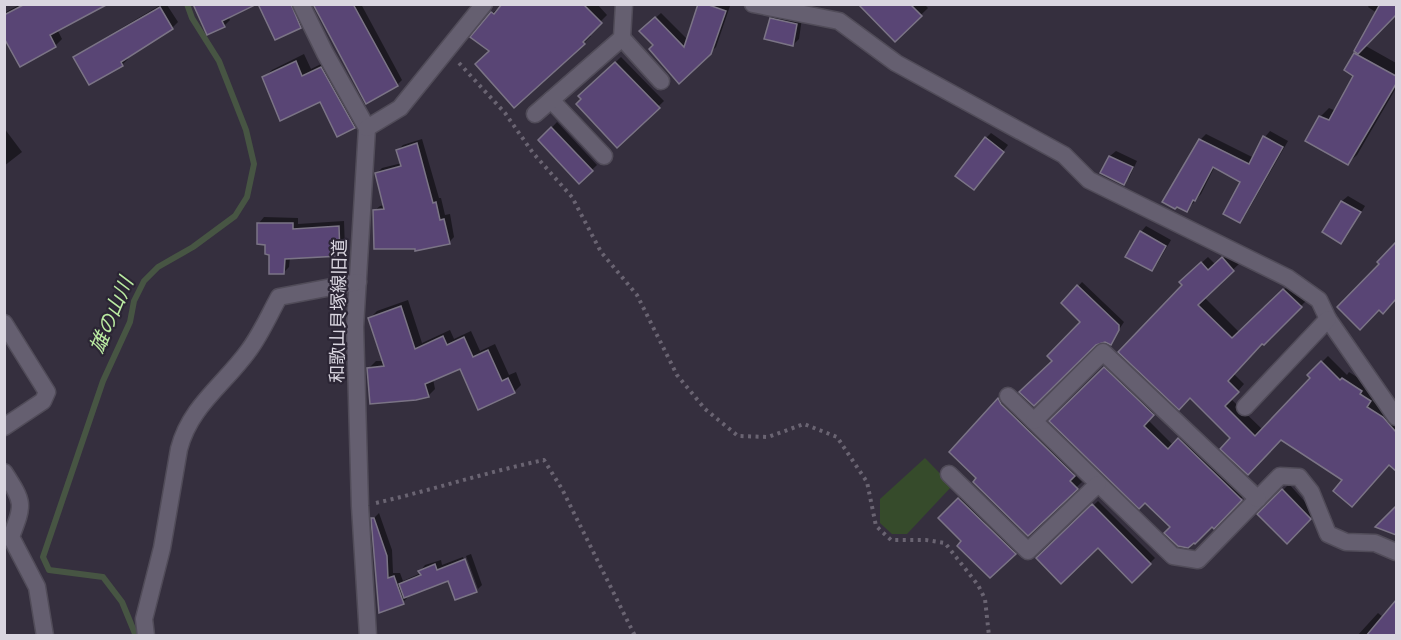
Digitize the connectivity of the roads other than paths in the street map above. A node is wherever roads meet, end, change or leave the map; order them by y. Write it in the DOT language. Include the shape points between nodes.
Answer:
graph roads {
  1 [pos="301,4"];
  2 [pos="484,4"];
  3 [pos="624,4"];
  4 [pos="753,4"];
  5 [pos="622,38"];
  6 [pos="661,81"];
  7 [pos="551,100"];
  8 [pos="535,114"];
  9 [pos="367,128"];
  10 [pos="604,156"];
  11 [pos="358,282"];
  12 [pos="1328,319"];
  13 [pos="4,323"];
  14 [pos="1008,396"];
  15 [pos="1245,407"];
  16 [pos="1396,417"];
  17 [pos="1034,421"];
  18 [pos="4,428"];
  19 [pos="4,472"];
  20 [pos="949,474"];
  21 [pos="1098,484"];
  22 [pos="1258,499"];
  23 [pos="1396,552"];
  24 [pos="45,636"];
  25 [pos="146,636"];
  26 [pos="368,636"];
  1 -- 9 [label="street"];
  2 -- 9 [label="street" via="400,108"];
  3 -- 5 [label="street"];
  4 -- 12 [label="street" via="839,21 896,63 1064,155 1089,180 1288,278 1319,300"];
  5 -- 6 [label="street"];
  5 -- 7 [label="street"];
  7 -- 8 [label="street"];
  7 -- 10 [label="street"];
  9 -- 11 [label="street, 和歌山貝塚線旧道"];
  11 -- 25 [label="street" via="279,297 250,350 195,411 179,449 162,548 144,619"];
  11 -- 26 [label="street, 和歌山貝塚線旧道" via="355,327 360,506"];
  12 -- 15 [label="street"];
  12 -- 16 [label="street"];
  13 -- 18 [label="street" via="47,392 43,401"];
  14 -- 17 [label="street"];
  17 -- 21 [label="street"];
  17 -- 22 [label="street" via="1103,352"];
  19 -- 24 [label="street" via="19,496 22,510 11,537 37,587"];
  20 -- 21 [label="street" via="1028,551"];
  21 -- 22 [label="street" via="1173,556 1198,560"];
  22 -- 23 [label="street" via="1280,476 1299,477 1311,492 1328,534 1346,542 1375,543"];
}
